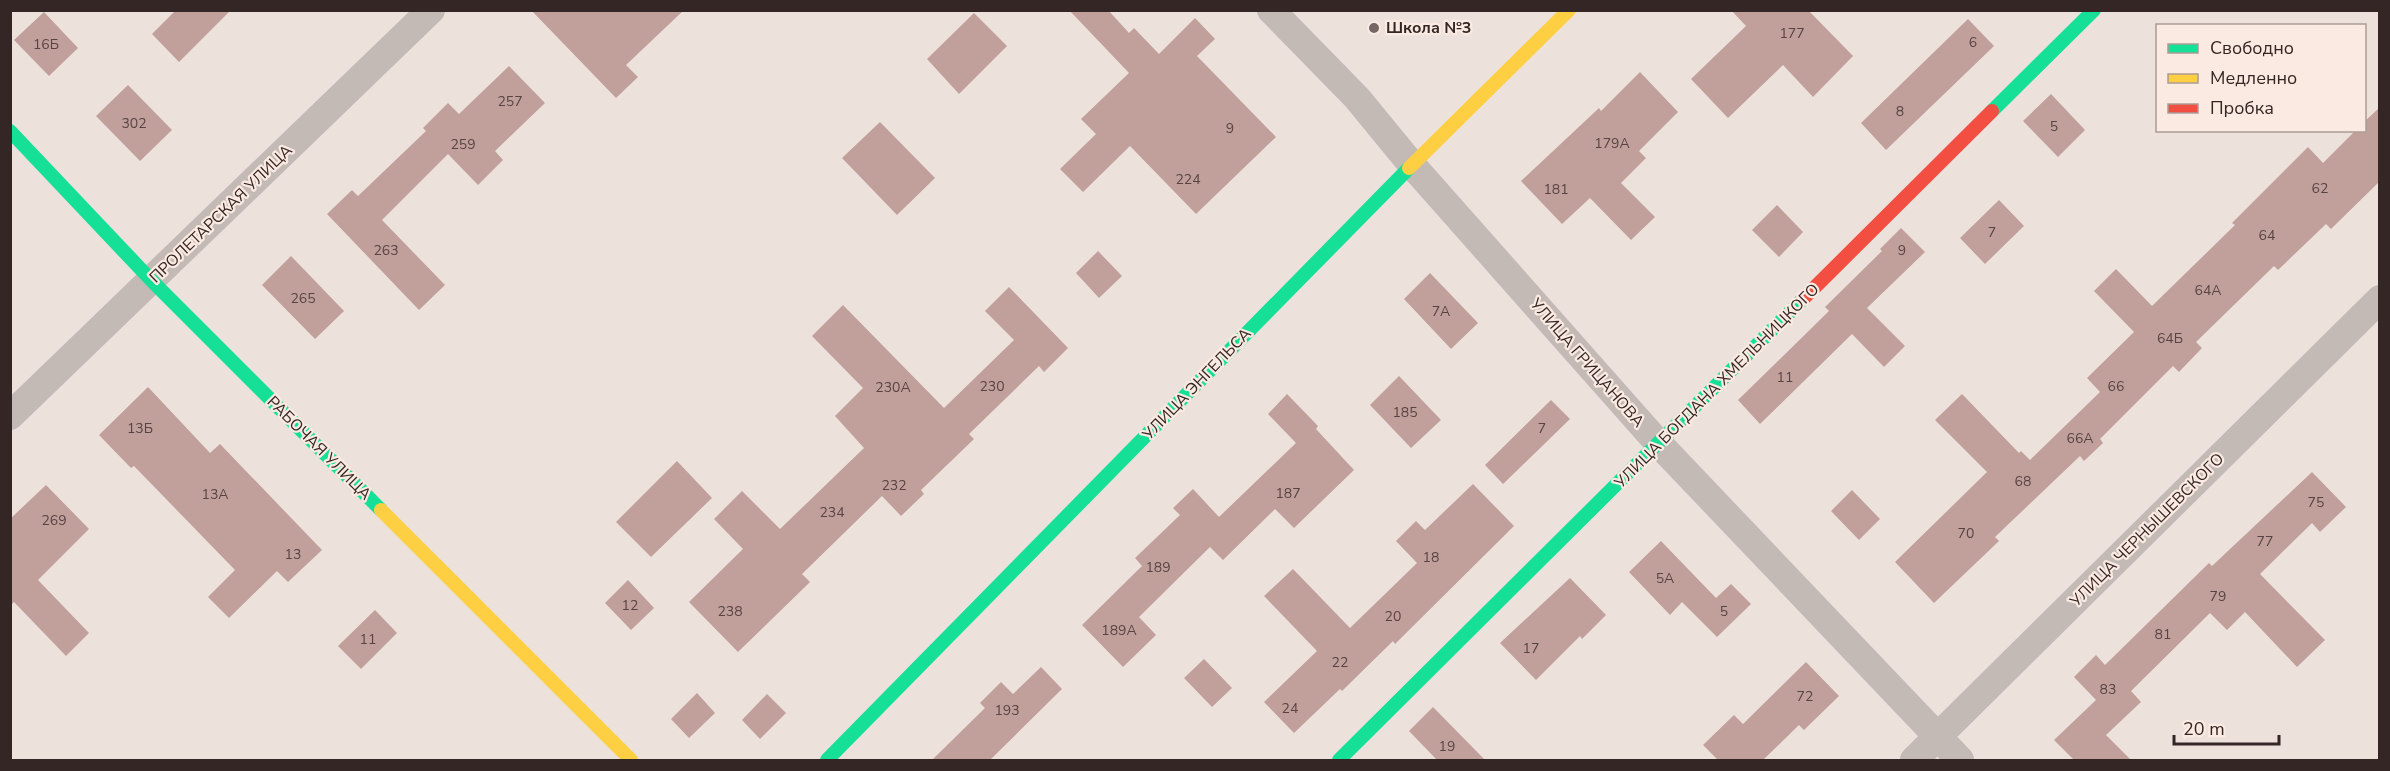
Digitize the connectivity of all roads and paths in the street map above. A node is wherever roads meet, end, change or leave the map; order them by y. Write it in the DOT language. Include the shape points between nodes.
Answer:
graph roads {
  1 [pos="431,10"];
  2 [pos="1271,10"];
  3 [pos="1569,10"];
  4 [pos="2094,10"];
  5 [pos="10,131"];
  6 [pos="1412,165"];
  7 [pos="152,280"];
  8 [pos="2379,299"];
  9 [pos="10,416"];
  10 [pos="1659,444"];
  11 [pos="1938,737"];
  12 [pos="631,760"];
  13 [pos="827,760"];
  14 [pos="1340,760"];
  15 [pos="1914,760"];
  16 [pos="1960,760"];
  1 -- 7 [label="street, ПРОЛЕТАРСКАЯ УЛИЦА"];
  2 -- 6 [label="street, УЛИЦА ГРИЦАНОВА" via="1357,99"];
  3 -- 6 [label="street, УЛИЦА ЭНГЕЛЬСА"];
  4 -- 10 [label="street, УЛИЦА БОГДАНА ХМЕЛЬНИЦКОГО"];
  5 -- 7 [label="street, РАБОЧАЯ УЛИЦА"];
  6 -- 10 [label="street, УЛИЦА ГРИЦАНОВА"];
  6 -- 13 [label="street, УЛИЦА ЭНГЕЛЬСА"];
  7 -- 9 [label="street, ПРОЛЕТАРСКАЯ УЛИЦА"];
  7 -- 12 [label="street, РАБОЧАЯ УЛИЦА"];
  8 -- 11 [label="street, УЛИЦА ЧЕРНЫШЕВСКОГО"];
  10 -- 11 [label="street, УЛИЦА ГРИЦАНОВА"];
  10 -- 14 [label="street, УЛИЦА БОГДАНА ХМЕЛЬНИЦКОГО"];
  11 -- 15 [label="street, УЛИЦА ЧЕРНЫШЕВСКОГО"];
  11 -- 16 [label="street, УЛИЦА ГРИЦАНОВА"];
}
